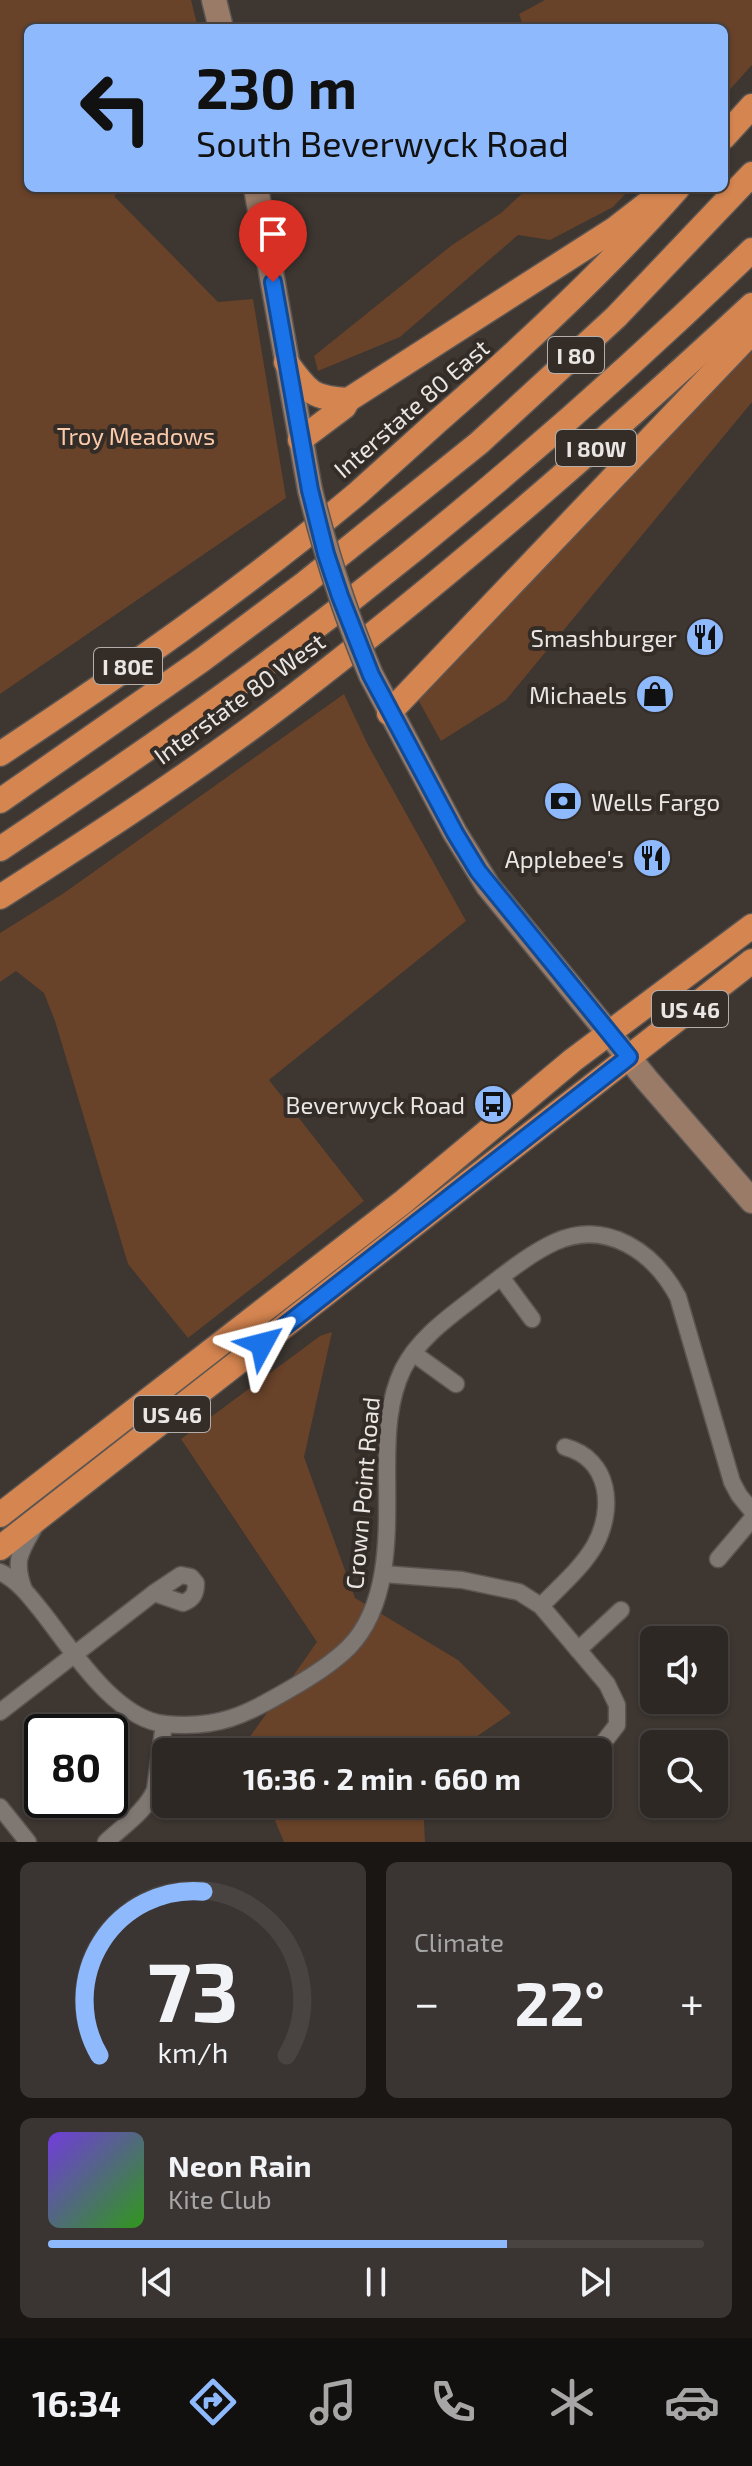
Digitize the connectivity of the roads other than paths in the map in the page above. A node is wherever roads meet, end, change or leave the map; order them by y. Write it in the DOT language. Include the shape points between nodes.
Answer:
graph roads {
  1 [pos="214,0"];
  2 [pos="220,24"];
  3 [pos="752,106"];
  4 [pos="728,133"];
  5 [pos="752,174"];
  6 [pos="257,192"];
  7 [pos="661,192"];
  8 [pos="674,192"];
  9 [pos="752,250"];
  10 [pos="752,287"];
  11 [pos="752,305"];
  12 [pos="752,332"];
  13 [pos="286,362"];
  14 [pos="348,400"];
  15 [pos="300,440"];
  16 [pos="433,584"];
  17 [pos="389,713"];
  18 [pos="0,754"];
  19 [pos="0,801"];
  20 [pos="0,849"];
  21 [pos="0,897"];
  22 [pos="752,926"];
  23 [pos="752,961"];
  24 [pos="609,1034"];
  25 [pos="629,1057"];
  26 [pos="752,1201"];
  27 [pos="501,1277"];
  28 [pos="532,1319"];
  29 [pos="413,1353"];
  30 [pos="456,1384"];
  31 [pos="565,1447"];
  32 [pos="752,1511"];
  33 [pos="0,1515"];
  34 [pos="41,1516"];
  35 [pos="752,1519"];
  36 [pos="0,1548"];
  37 [pos="718,1559"];
  38 [pos="0,1572"];
  39 [pos="383,1574"];
  40 [pos="25,1591"];
  41 [pos="154,1593"];
  42 [pos="541,1606"];
  43 [pos="621,1610"];
  44 [pos="578,1650"];
  45 [pos="75,1654"];
  46 [pos="0,1712"];
  47 [pos="164,1724"];
  48 [pos="607,1738"];
  49 [pos="0,1807"];
  50 [pos="28,1842"];
  51 [pos="106,1842"];
  1 -- 2 [label="main road"];
  3 -- 4 [label="highway"];
  5 -- 19 [label="highway, I 80" via="562,369 409,501 202,660"];
  6 -- 13 [label="main road"];
  7 -- 14 [label="highway" via="616,228"];
  8 -- 18 [label="highway, Interstate 80 East / I 80E" via="537,334 358,493 241,584"];
  9 -- 20 [label="highway, I 80" via="597,395 368,587 200,713"];
  10 -- 16 [label="highway"];
  11 -- 16 [label="highway, Interstate 80 West / I 80W" via="540,497"];
  12 -- 17 [label="highway"];
  13 -- 14 [label="highway" via="315,396"];
  13 -- 15 [label="main road"];
  14 -- 15 [label="highway"];
  15 -- 17 [label="main road, bridge" via="335,579"];
  16 -- 21 [label="highway, Interstate 80 West / I 80W" via="284,704"];
  17 -- 24 [label="main road" via="488,886"];
  22 -- 24 [label="highway, US 46"];
  23 -- 25 [label="highway, US 46"];
  24 -- 25 [label="main road"];
  24 -- 33 [label="highway, US 46" via="403,1202"];
  25 -- 26 [label="main road"];
  25 -- 34 [label="highway, US 46"];
  27 -- 28 [label="street"];
  27 -- 29 [label="street, Crown Point Road"];
  27 -- 32 [label="street, Crown Point Road" via="537,1251 577,1235 612,1237 658,1266 678,1297 732,1482"];
  29 -- 30 [label="street"];
  29 -- 39 [label="street, Crown Point Road" via="401,1372 389,1417"];
  31 -- 42 [label="street" via="589,1457 597,1469 605,1510 602,1528 585,1559"];
  34 -- 36 [label="highway, US 46"];
  34 -- 40 [label="street" via="19,1555"];
  35 -- 37 [label="street"];
  38 -- 40 [label="street, Crown Point Road"];
  39 -- 42 [label="street" via="462,1580 519,1592"];
  39 -- 47 [label="street, Crown Point Road" via="362,1631 307,1679 229,1720"];
  40 -- 45 [label="street, Crown Point Road"];
  41 -- 45 [label="street"];
  42 -- 44 [label="street"];
  43 -- 44 [label="street"];
  44 -- 48 [label="street" via="617,1705 617,1725"];
  45 -- 46 [label="street"];
  45 -- 47 [label="street, Crown Point Road" via="110,1695 136,1714"];
  47 -- 51 [label="street" via="151,1799"];
  49 -- 50 [label="street"];
}
